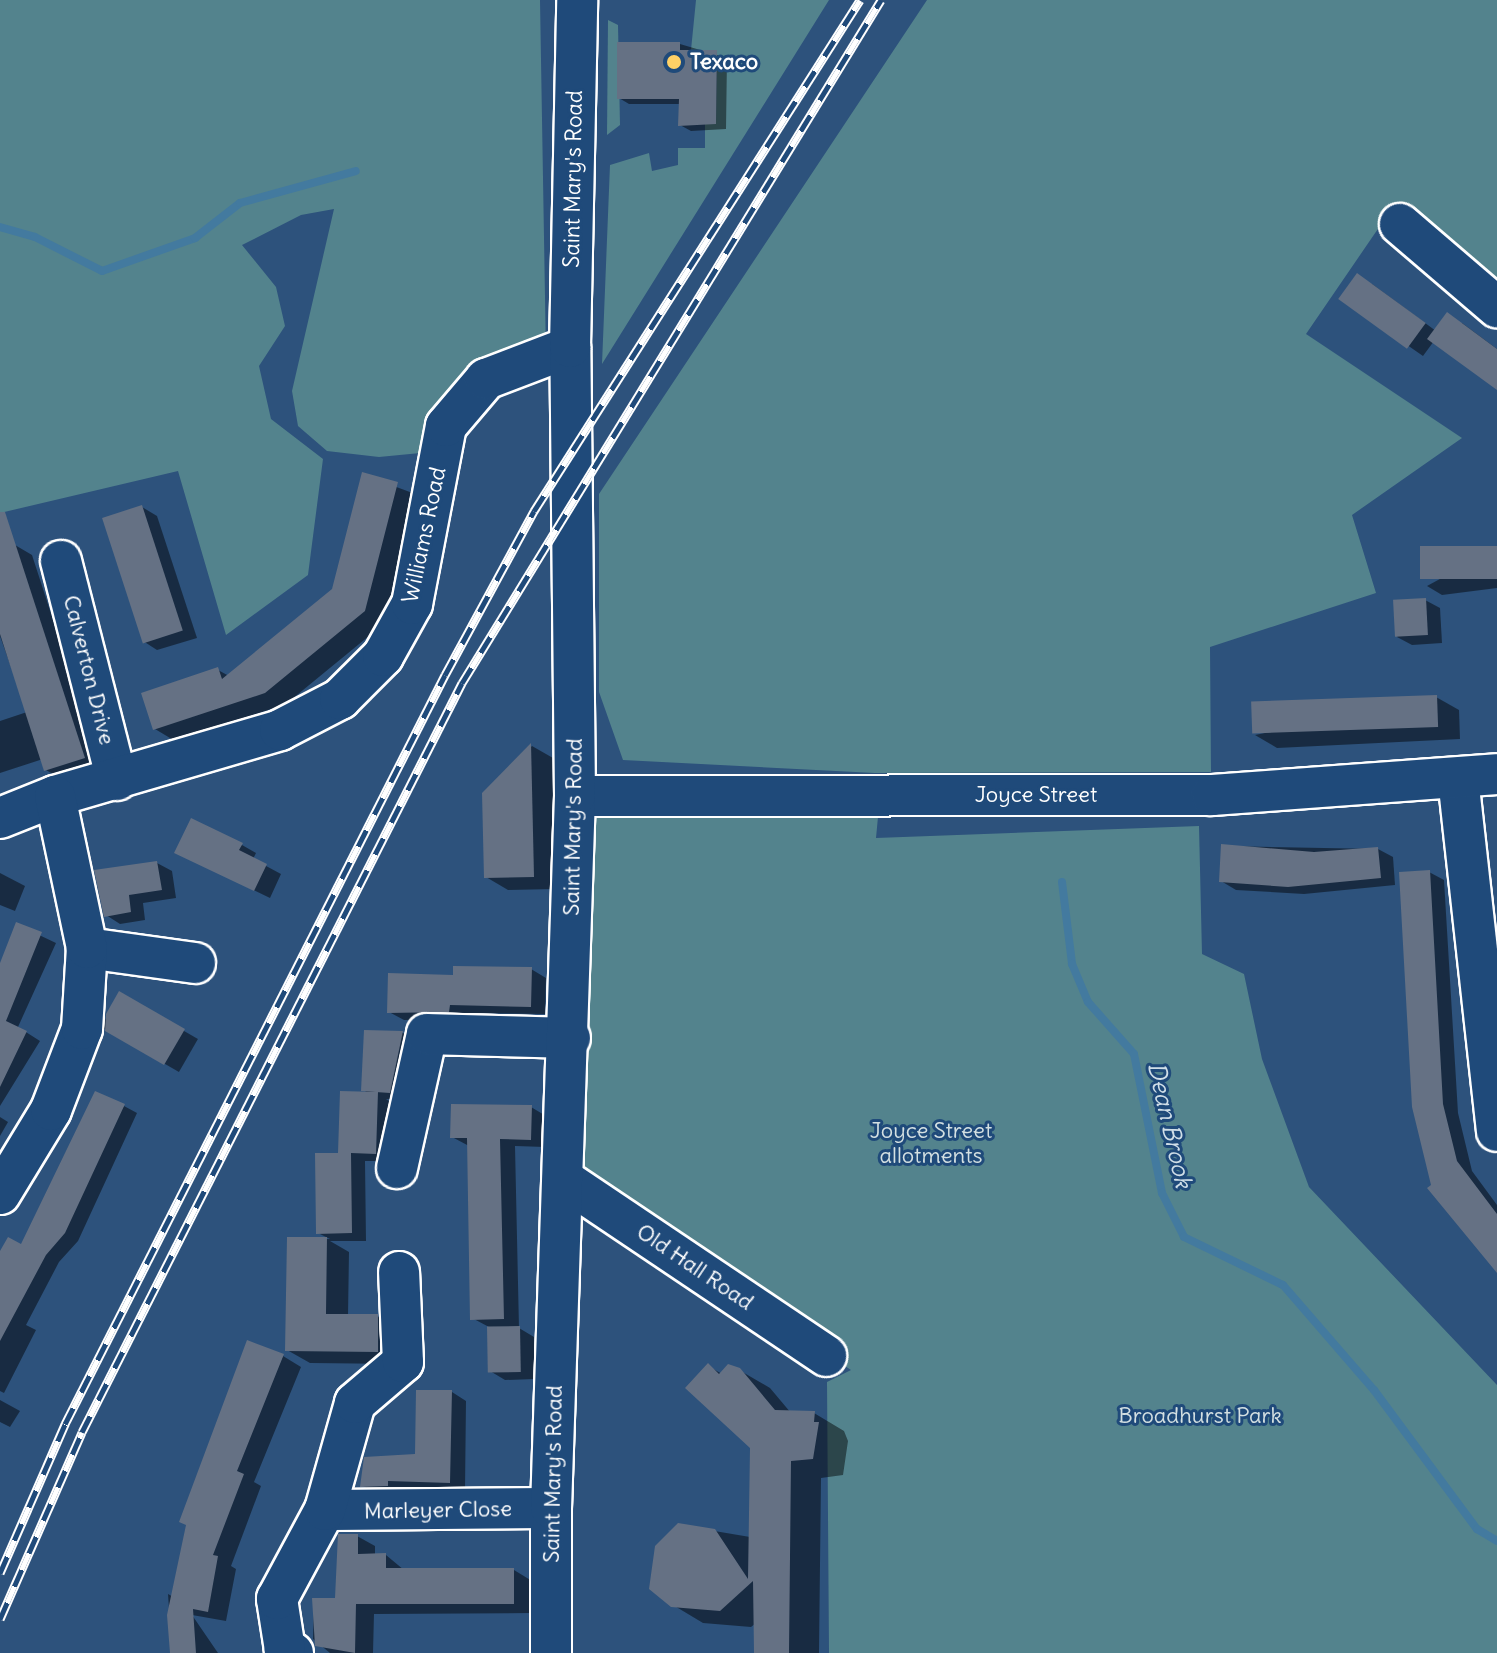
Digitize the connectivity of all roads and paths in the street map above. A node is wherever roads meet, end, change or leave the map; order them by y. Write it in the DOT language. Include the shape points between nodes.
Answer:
graph roads {
  1 [pos="577,0"];
  2 [pos="1400,224"];
  3 [pos="1497,307"];
  4 [pos="570,347"];
  5 [pos="61,561"];
  6 [pos="1478,776"];
  7 [pos="117,780"];
  8 [pos="55,796"];
  9 [pos="575,796"];
  10 [pos="0,818"];
  11 [pos="87,948"];
  12 [pos="195,963"];
  13 [pos="570,1038"];
  14 [pos="1497,1131"];
  15 [pos="397,1168"];
  16 [pos="563,1179"];
  17 [pos="0,1194"];
  18 [pos="399,1272"];
  19 [pos="826,1356"];
  20 [pos="551,1508"];
  21 [pos="325,1510"];
  22 [pos="293,1653"];
  23 [pos="551,1653"];
  1 -- 4 [label="street, Saint Mary's Road"];
  2 -- 3 [label="street"];
  4 -- 7 [label="street, Williams Road" via="486,379 446,426 412,604 383,656 340,699 280,730"];
  4 -- 9 [label="street, Saint Mary's Road"];
  5 -- 7 [label="street, Calverton Drive"];
  6 -- 9 [label="street, Joyce Street" via="1212,795"];
  6 -- 14 [label="street"];
  7 -- 8 [label="street, Williams Road"];
  8 -- 10 [label="street, Williams Road"];
  8 -- 11 [label="street"];
  9 -- 13 [label="street, Saint Mary's Road"];
  11 -- 12 [label="street"];
  11 -- 17 [label="street" via="82,1029 51,1110"];
  13 -- 15 [label="street" via="427,1034"];
  13 -- 16 [label="street, Saint Mary's Road"];
  16 -- 19 [label="street, Old Hall Road"];
  16 -- 20 [label="street, Saint Mary's Road"];
  18 -- 21 [label="street" via="403,1362 355,1403"];
  20 -- 21 [label="street, Marleyer Close"];
  20 -- 23 [label="street, Saint Mary's Road"];
  21 -- 22 [label="street" via="277,1599 285,1650"];
}
